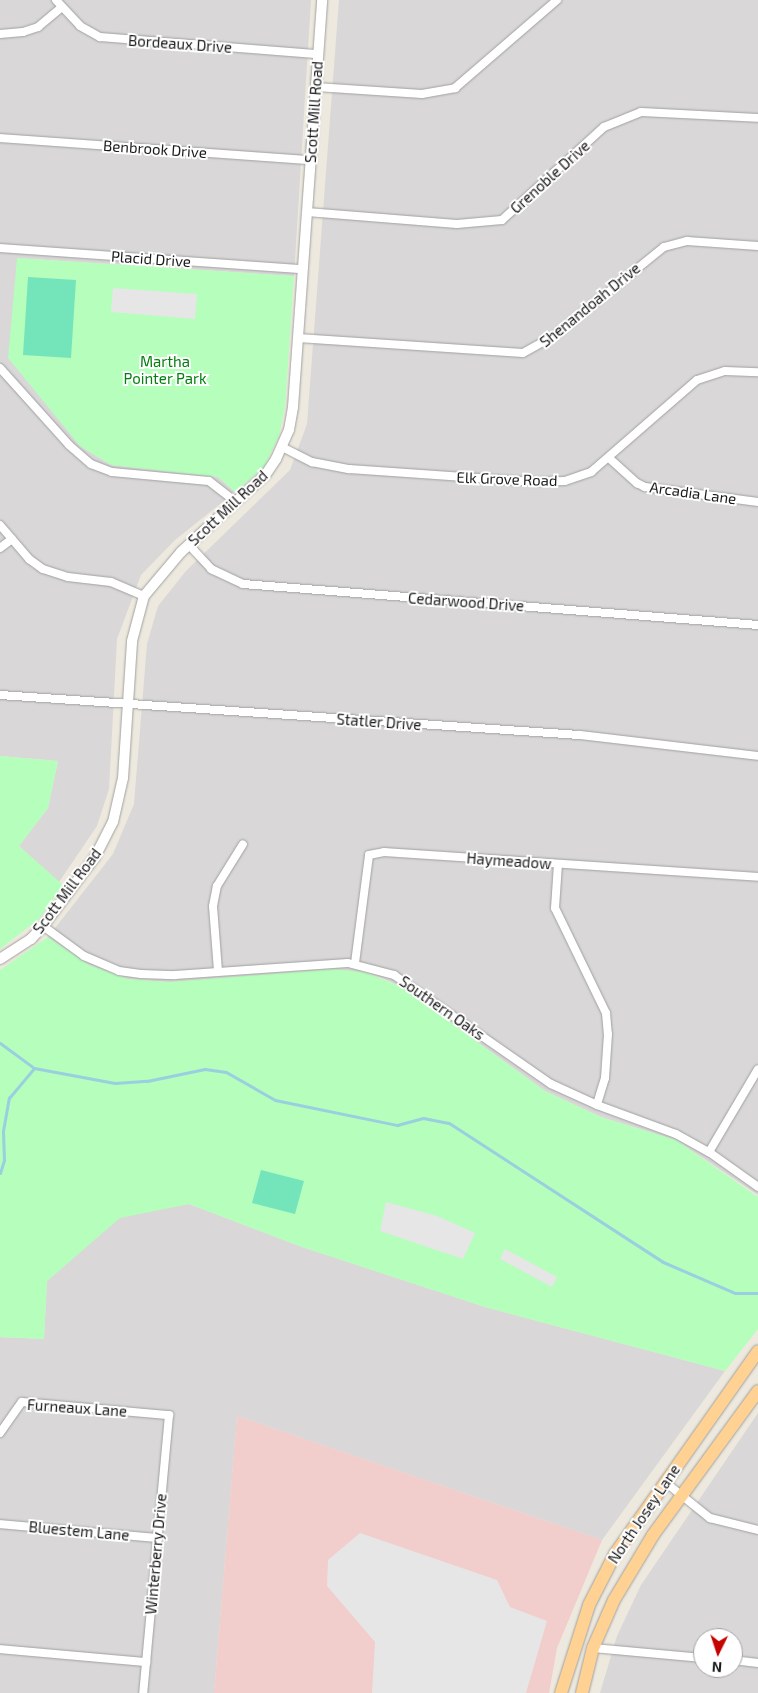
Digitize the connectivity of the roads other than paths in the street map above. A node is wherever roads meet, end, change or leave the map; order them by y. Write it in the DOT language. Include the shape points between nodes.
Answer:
graph roads {
  1 [pos="56,0"];
  2 [pos="322,0"];
  3 [pos="557,0"];
  4 [pos="62,7"];
  5 [pos="0,34"];
  6 [pos="318,54"];
  7 [pos="316,87"];
  8 [pos="758,118"];
  9 [pos="0,138"];
  10 [pos="310,160"];
  11 [pos="307,212"];
  12 [pos="758,246"];
  13 [pos="0,248"];
  14 [pos="302,269"];
  15 [pos="298,338"];
  16 [pos="0,368"];
  17 [pos="758,372"];
  18 [pos="282,447"];
  19 [pos="609,458"];
  20 [pos="236,502"];
  21 [pos="758,502"];
  22 [pos="0,525"];
  23 [pos="12,539"];
  24 [pos="189,545"];
  25 [pos="0,548"];
  26 [pos="144,596"];
  27 [pos="758,625"];
  28 [pos="0,695"];
  29 [pos="128,705"];
  30 [pos="758,756"];
  31 [pos="244,844"];
  32 [pos="558,864"];
  33 [pos="758,877"];
  34 [pos="43,926"];
  35 [pos="0,959"];
  36 [pos="354,963"];
  37 [pos="218,971"];
  38 [pos="758,1070"];
  39 [pos="597,1105"];
  40 [pos="709,1152"];
  41 [pos="758,1187"];
  42 [pos="758,1351"];
  43 [pos="758,1391"];
  44 [pos="169,1415"];
  45 [pos="0,1433"];
  46 [pos="665,1482"];
  47 [pos="683,1497"];
  48 [pos="0,1524"];
  49 [pos="758,1530"];
  50 [pos="158,1538"];
  51 [pos="593,1648"];
  52 [pos="0,1649"];
  53 [pos="693,1657"];
  54 [pos="743,1661"];
  55 [pos="146,1662"];
  56 [pos="758,1662"];
  57 [pos="143,1693"];
  58 [pos="561,1693"];
  59 [pos="582,1693"];
  1 -- 4 [label="street, Bordeaux Drive"];
  2 -- 6 [label="street, Scott Mill Road"];
  3 -- 7 [label="street" via="455,88 422,94"];
  4 -- 5 [label="street" via="38,27"];
  4 -- 6 [label="street, Bordeaux Drive" via="80,26 100,37"];
  6 -- 7 [label="street, Scott Mill Road"];
  7 -- 10 [label="street, Scott Mill Road"];
  8 -- 11 [label="street, Grenoble Drive" via="641,112 604,127 502,220 457,224"];
  9 -- 10 [label="street, Benbrook Drive"];
  10 -- 11 [label="street, Scott Mill Road"];
  11 -- 14 [label="street, Scott Mill Road"];
  12 -- 15 [label="street, Shenandoah Drive" via="686,241 664,247 544,343 523,353"];
  13 -- 14 [label="street, Placid Drive"];
  14 -- 15 [label="street, Scott Mill Road"];
  15 -- 18 [label="street, Scott Mill Road" via="293,408"];
  16 -- 20 [label="street" via="69,445 92,464 112,472 209,481"];
  17 -- 19 [label="street, Elk Grove Road" via="725,371 697,380"];
  18 -- 19 [label="street, Elk Grove Road" via="312,462 349,469 533,482 565,481 582,476"];
  18 -- 20 [label="street, Scott Mill Road" via="266,474"];
  19 -- 21 [label="street, Arcadia Lane" via="646,487"];
  20 -- 24 [label="street, Scott Mill Road"];
  22 -- 23 [label="street"];
  23 -- 25 [label="street"];
  23 -- 26 [label="street" via="29,559 57,575 111,582"];
  24 -- 26 [label="street, Scott Mill Road"];
  24 -- 27 [label="street, Cedarwood Drive" via="211,569 242,584"];
  26 -- 29 [label="street, Scott Mill Road" via="132,641"];
  28 -- 29 [label="street, Statler Drive"];
  29 -- 30 [label="street, Statler Drive" via="580,735"];
  29 -- 34 [label="street, Scott Mill Road" via="121,797 113,822 95,857"];
  31 -- 37 [label="street" via="217,886 213,906"];
  32 -- 33 [label="street, Haymeadow"];
  32 -- 36 [label="street, Haymeadow" via="384,852 369,855"];
  32 -- 39 [label="street" via="555,908 606,1013 605,1078"];
  34 -- 35 [label="street, Scott Mill Road" via="31,939"];
  34 -- 37 [label="street, Southern Oaks" via="84,956 119,971 155,976"];
  36 -- 37 [label="street, Southern Oaks"];
  36 -- 39 [label="street, Southern Oaks" via="405,982 551,1084"];
  38 -- 40 [label="street"];
  39 -- 40 [label="street, Southern Oaks" via="676,1134"];
  40 -- 41 [label="street, Southern Oaks"];
  42 -- 46 [label="main road, North Josey Lane"];
  43 -- 47 [label="main road, North Josey Lane"];
  44 -- 45 [label="street, Furneaux Lane" via="22,1402"];
  44 -- 50 [label="street, Winterberry Drive"];
  46 -- 47 [label="street"];
  46 -- 58 [label="main road, North Josey Lane" via="618,1548 589,1605"];
  47 -- 49 [label="street" via="710,1518"];
  47 -- 51 [label="main road, North Josey Lane" via="640,1555 614,1600"];
  48 -- 50 [label="street, Bluestem Lane"];
  50 -- 55 [label="street, Winterberry Drive"];
  51 -- 53 [label="street"];
  51 -- 59 [label="main road, North Josey Lane"];
  52 -- 55 [label="street"];
  54 -- 56 [label="street"];
  55 -- 57 [label="street, Winterberry Drive"];
}
